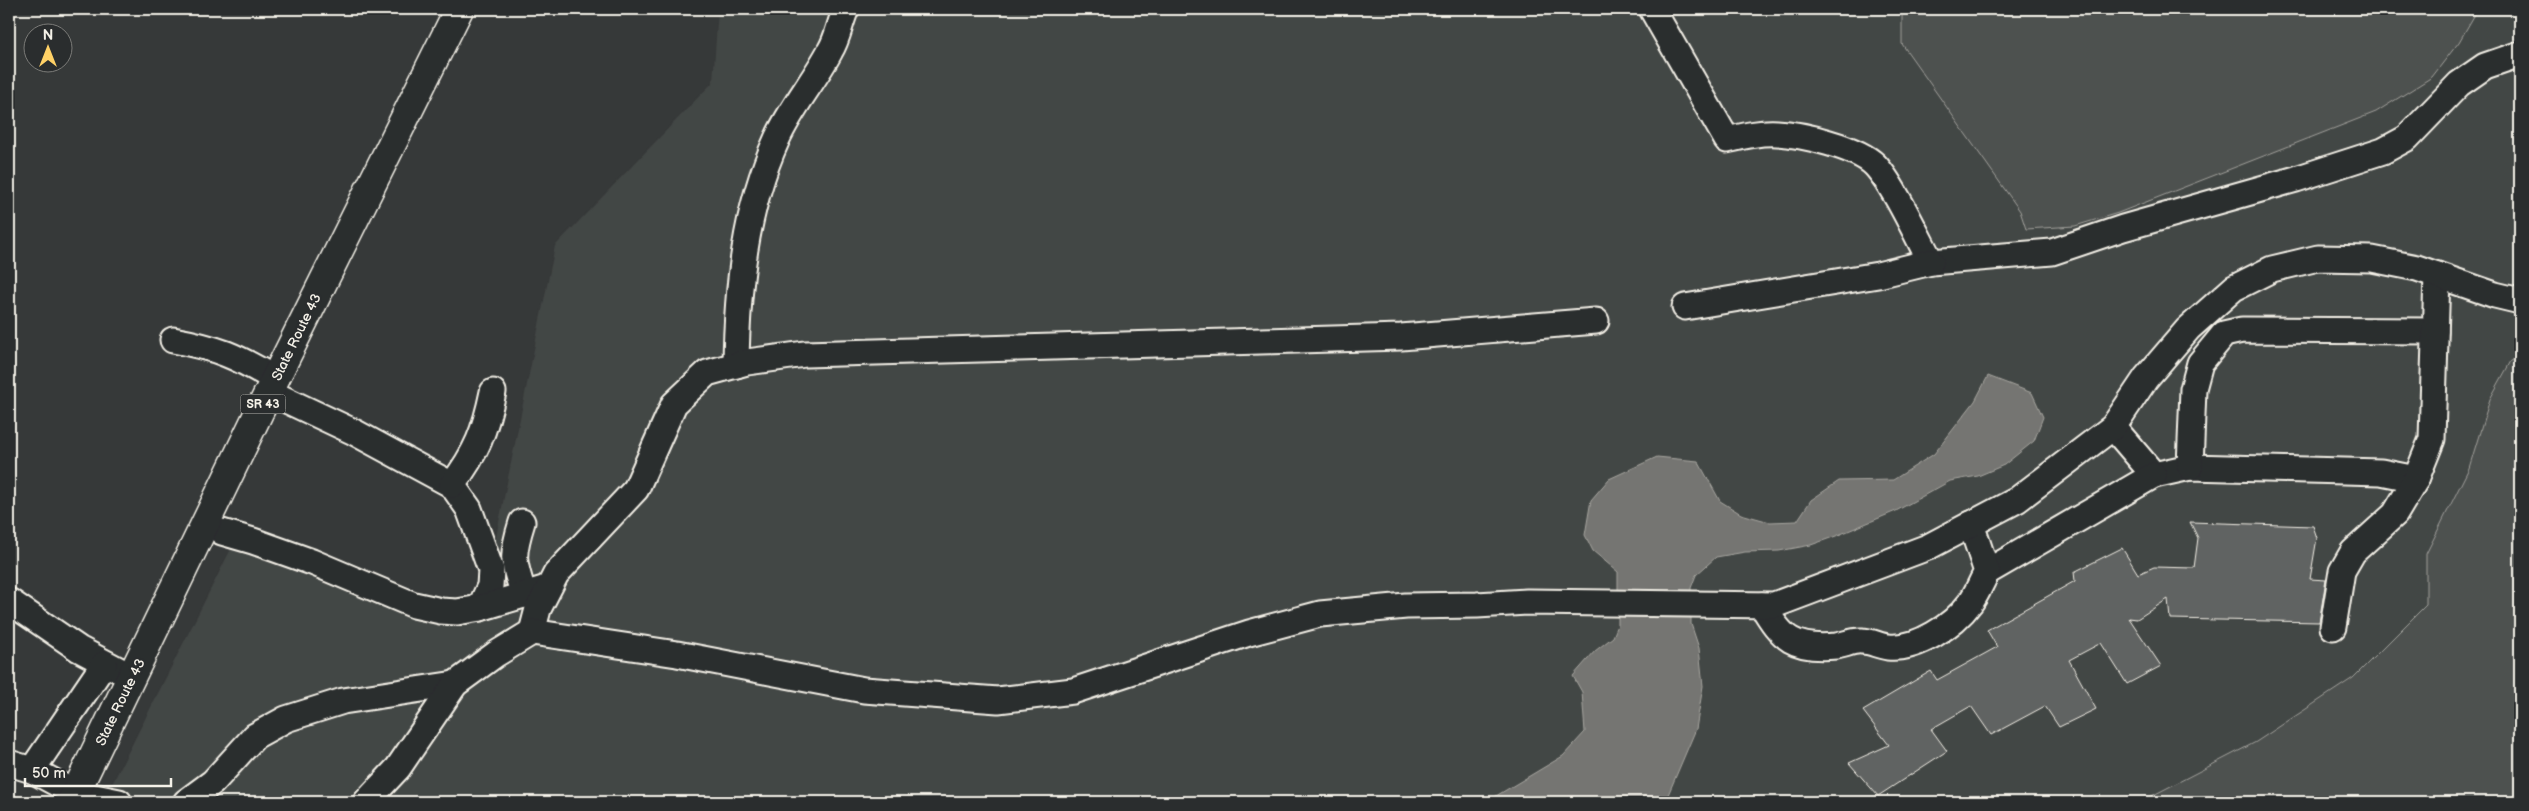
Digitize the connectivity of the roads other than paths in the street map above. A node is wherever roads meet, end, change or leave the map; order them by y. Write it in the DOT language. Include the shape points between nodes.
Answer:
graph roads {
  1 [pos="459,9"];
  2 [pos="846,9"];
  3 [pos="1652,9"];
  4 [pos="2520,54"];
  5 [pos="1930,262"];
  6 [pos="2437,275"];
  7 [pos="2520,301"];
  8 [pos="1685,306"];
  9 [pos="1596,321"];
  10 [pos="2435,331"];
  11 [pos="173,340"];
  12 [pos="736,365"];
  13 [pos="272,386"];
  14 [pos="493,392"];
  15 [pos="2113,427"];
  16 [pos="2190,468"];
  17 [pos="2154,475"];
  18 [pos="2416,478"];
  19 [pos="452,485"];
  20 [pos="522,522"];
  21 [pos="1971,524"];
  22 [pos="222,532"];
  23 [pos="1987,572"];
  24 [pos="536,591"];
  25 [pos="9,600"];
  26 [pos="1762,605"];
  27 [pos="480,608"];
  28 [pos="2333,627"];
  29 [pos="532,632"];
  30 [pos="104,664"];
  31 [pos="132,677"];
  32 [pos="455,684"];
  33 [pos="9,763"];
  34 [pos="32,770"];
  35 [pos="73,798"];
  36 [pos="120,802"];
  37 [pos="186,802"];
  38 [pos="366,802"];
  1 -- 13 [label="main road, State Route 43 / SR 43"];
  2 -- 12 [label="lane" via="832,49 778,138 760,182 744,256 736,317"];
  3 -- 5 [label="lane" via="1727,140 1778,133 1850,150 1874,164 1888,183"];
  4 -- 5 [label="lane" via="2485,66 2459,84 2407,138 2383,152 2052,252"];
  5 -- 8 [label="lane" via="1878,275"];
  6 -- 7 [label="lane" via="2495,296"];
  6 -- 10 [label="lane"];
  6 -- 15 [label="lane" via="2372,259 2318,258 2272,269 2234,288 2188,329 2146,378"];
  9 -- 12 [label="lane" via="1401,337 805,354"];
  10 -- 16 [label="lane" via="2242,330 2224,334 2200,363 2193,389"];
  10 -- 18 [label="lane" via="2432,439"];
  11 -- 13 [label="lane" via="210,346 236,356"];
  12 -- 24 [label="lane" via="707,373 674,404 636,489"];
  13 -- 19 [label="lane"];
  13 -- 31 [label="main road, State Route 43 / SR 43"];
  14 -- 19 [label="lane" via="485,429 469,463"];
  15 -- 17 [label="lane"];
  15 -- 21 [label="lane" via="2017,500"];
  16 -- 17 [label="lane"];
  16 -- 18 [label="lane" via="2381,472"];
  17 -- 23 [label="lane"];
  18 -- 28 [label="lane" via="2395,514 2353,552 2342,571"];
  19 -- 27 [label="lane" via="469,509 491,570 490,586"];
  20 -- 24 [label="lane" via="513,549 515,568"];
  21 -- 23 [label="lane"];
  21 -- 26 [label="lane" via="1928,548 1774,605"];
  22 -- 27 [label="lane" via="312,562 414,605 457,612"];
  23 -- 26 [label="lane" via="1970,603 1951,622 1914,643 1890,647 1861,641 1811,647 1793,643 1774,626"];
  24 -- 27 [label="lane"];
  24 -- 29 [label="lane"];
  25 -- 30 [label="lane"];
  26 -- 29 [label="lane" via="1527,602 1406,606 1320,614 1249,633 1073,691 998,700 864,690 668,652"];
  29 -- 32 [label="lane"];
  30 -- 31 [label="lane"];
  30 -- 34 [label="lane"];
  31 -- 35 [label="main road, State Route 43 / SR 43"];
  32 -- 37 [label="lane" via="343,701 286,719 255,736 213,782"];
  32 -- 38 [label="lane" via="398,768"];
  33 -- 34 [label="lane"];
  34 -- 35 [label="lane"];
  35 -- 36 [label="lane"];
}
